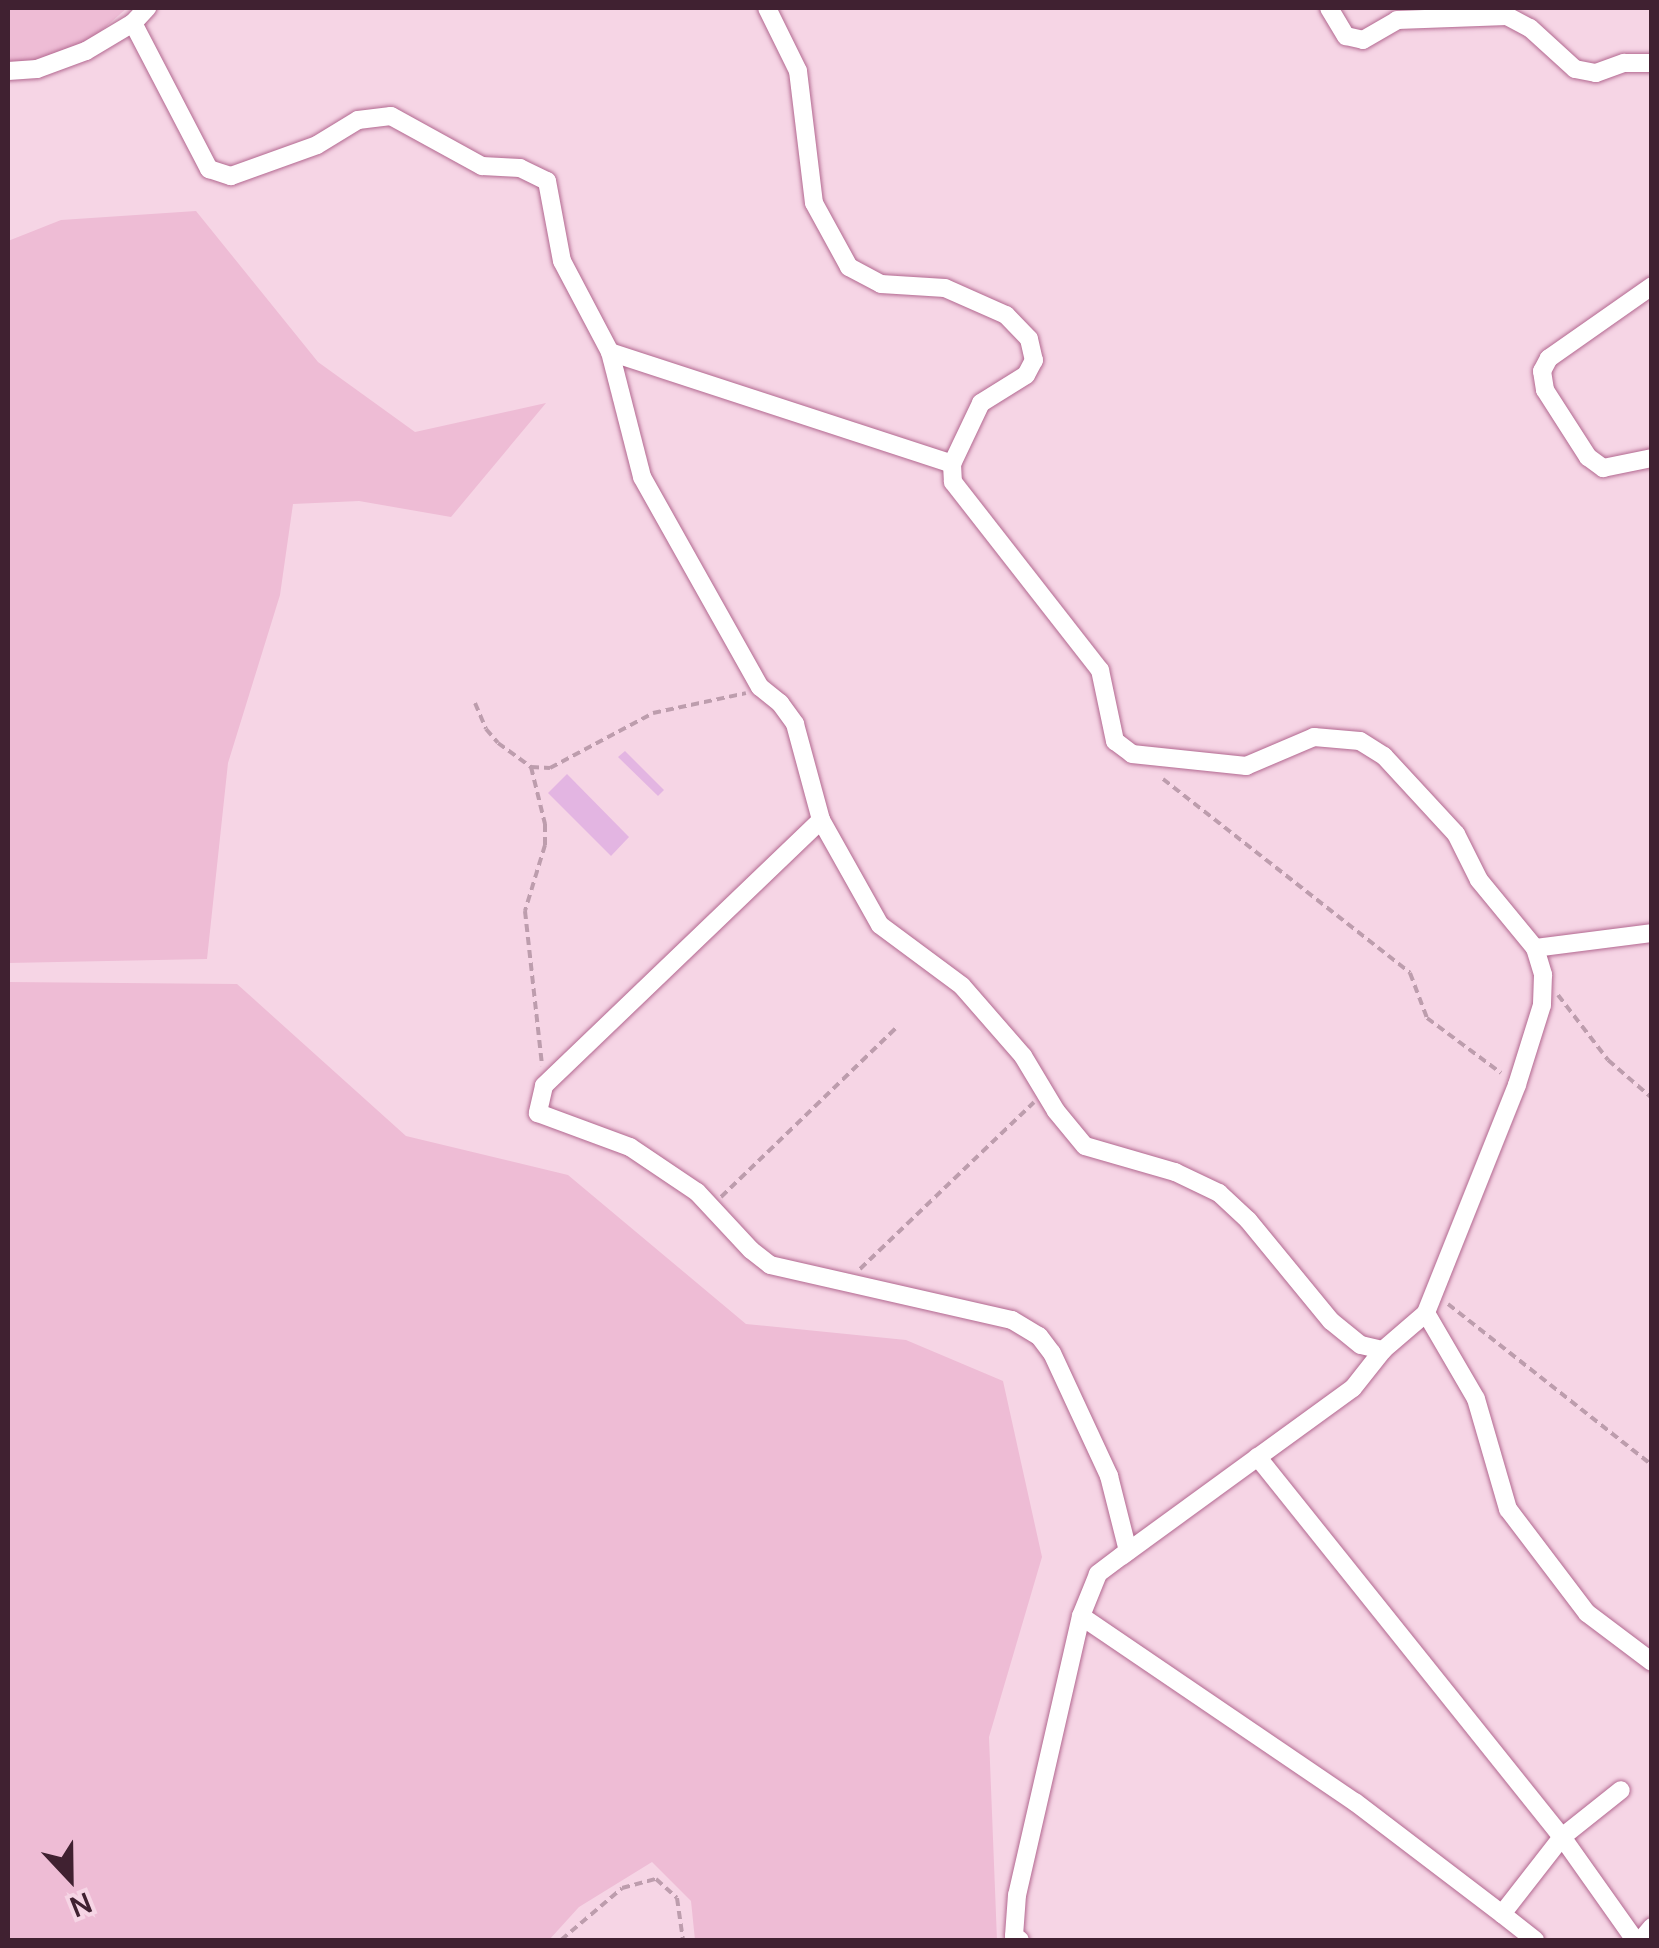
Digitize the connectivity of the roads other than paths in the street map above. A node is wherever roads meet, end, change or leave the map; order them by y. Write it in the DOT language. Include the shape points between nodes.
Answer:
graph roads {
  1 [pos="148,8"];
  2 [pos="768,8"];
  3 [pos="1329,8"];
  4 [pos="133,23"];
  5 [pos="1652,63"];
  6 [pos="8,71"];
  7 [pos="1652,286"];
  8 [pos="610,352"];
  9 [pos="1652,458"];
  10 [pos="952,464"];
  11 [pos="821,820"];
  12 [pos="1652,933"];
  13 [pos="1536,948"];
  14 [pos="1426,1312"];
  15 [pos="1382,1350"];
  16 [pos="1258,1457"];
  17 [pos="1098,1574"];
  18 [pos="1081,1616"];
  19 [pos="1652,1662"];
  20 [pos="1621,1790"];
  21 [pos="1562,1836"];
  22 [pos="1502,1914"];
  23 [pos="1652,1926"];
  24 [pos="1020,1940"];
  25 [pos="1535,1940"];
  26 [pos="1638,1940"];
  1 -- 4 [label="street"];
  2 -- 10 [label="street" via="798,71 814,203 849,267 881,284 945,288 1006,316 1029,339 1034,360 1026,375 981,403"];
  3 -- 5 [label="street" via="1346,36 1362,40 1397,20 1506,16 1530,28 1575,69 1596,73"];
  4 -- 6 [label="street" via="62,61"];
  4 -- 8 [label="street" via="209,170 231,176 317,144 358,120 390,116 482,166 520,168 547,181 562,261"];
  7 -- 9 [label="street" via="1549,358 1542,370 1545,390 1588,457 1602,468"];
  8 -- 10 [label="street"];
  8 -- 11 [label="street" via="642,478 760,687 795,724"];
  10 -- 13 [label="street" via="960,496 1100,670 1115,742 1132,754 1246,766 1314,737 1360,741 1384,756 1456,834 1479,880"];
  11 -- 15 [label="street" via="880,925 962,986 1023,1056 1085,1146 1219,1193 1332,1322 1361,1345"];
  11 -- 17 [label="street" via="544,1086 538,1113 630,1147 697,1192 770,1264 1012,1320 1038,1336 1052,1352 1109,1476 1128,1551"];
  12 -- 13 [label="street"];
  13 -- 14 [label="street" via="1542,1004"];
  14 -- 15 [label="street"];
  14 -- 19 [label="street" via="1476,1400 1508,1508 1587,1613"];
  15 -- 16 [label="street" via="1353,1388"];
  16 -- 17 [label="street"];
  16 -- 21 [label="street"];
  17 -- 18 [label="street"];
  18 -- 22 [label="street" via="1355,1802"];
  18 -- 24 [label="street" via="1017,1895 1014,1936"];
  20 -- 21 [label="street"];
  21 -- 22 [label="street"];
  21 -- 26 [label="street"];
  22 -- 25 [label="street"];
  23 -- 26 [label="street"];
}
